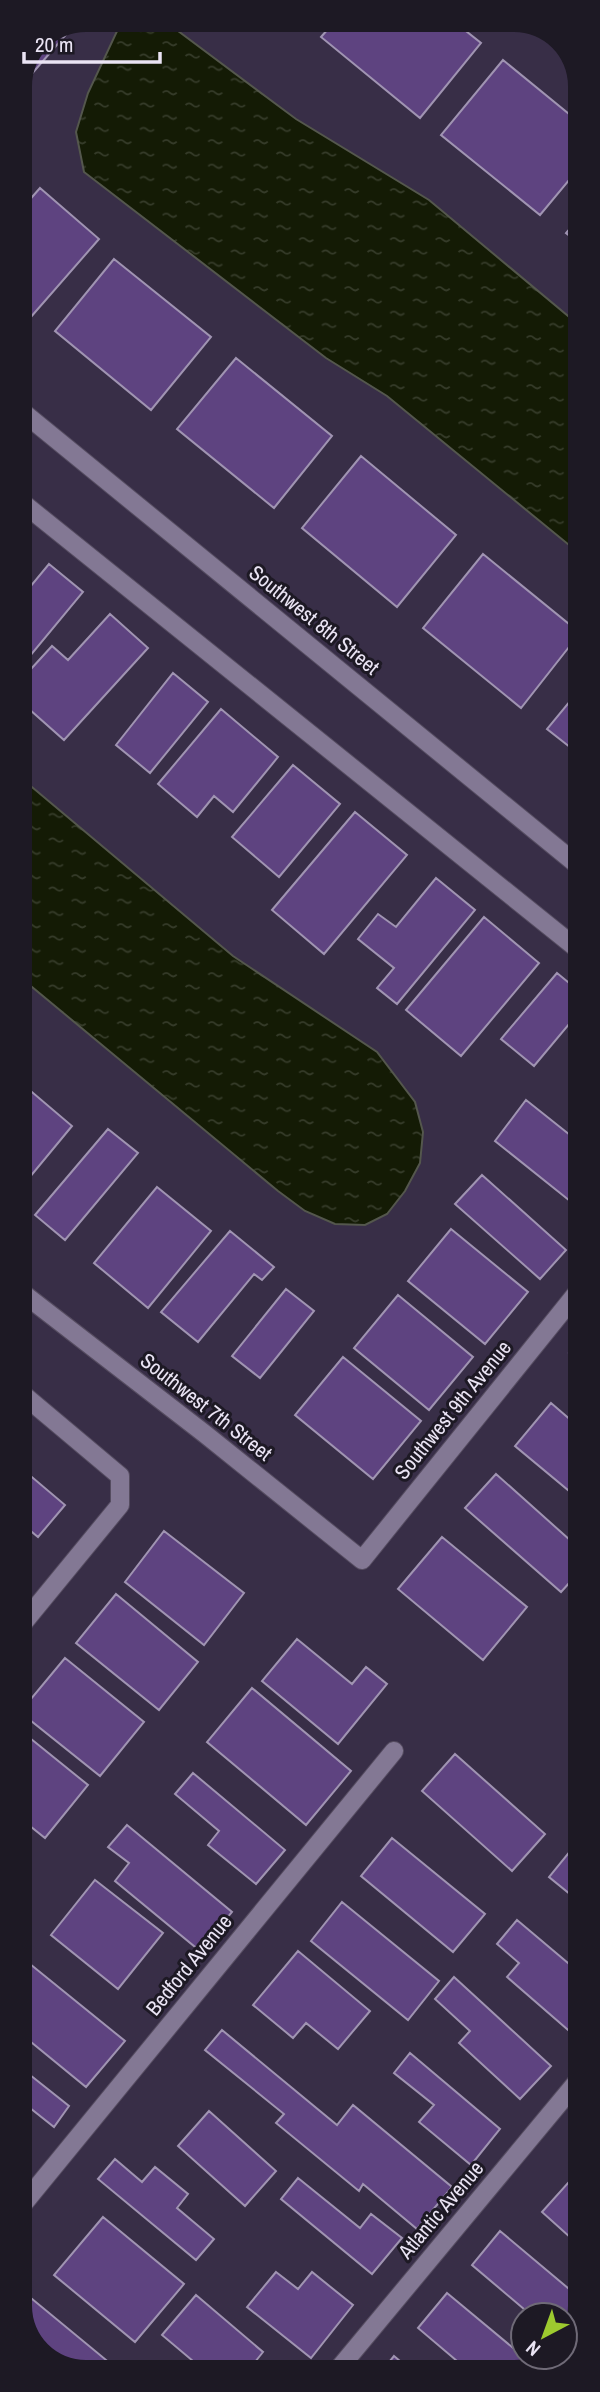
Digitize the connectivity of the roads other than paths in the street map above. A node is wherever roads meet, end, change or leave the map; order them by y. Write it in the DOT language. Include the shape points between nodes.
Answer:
graph roads {
  1 [pos="32,420"];
  2 [pos="32,510"];
  3 [pos="568,857"];
  4 [pos="568,941"];
  5 [pos="32,1301"];
  6 [pos="568,1304"];
  7 [pos="32,1402"];
  8 [pos="362,1560"];
  9 [pos="32,1611"];
  10 [pos="394,1751"];
  11 [pos="568,2093"];
  12 [pos="32,2193"];
  13 [pos="346,2360"];
  1 -- 3 [label="street, Southwest 8th Street"];
  2 -- 4 [label="street"];
  5 -- 8 [label="street, Southwest 7th Street"];
  6 -- 8 [label="street, Southwest 9th Avenue"];
  7 -- 9 [label="street" via="120,1476 120,1505"];
  10 -- 12 [label="street, Bedford Avenue"];
  11 -- 13 [label="street, Atlantic Avenue"];
}
